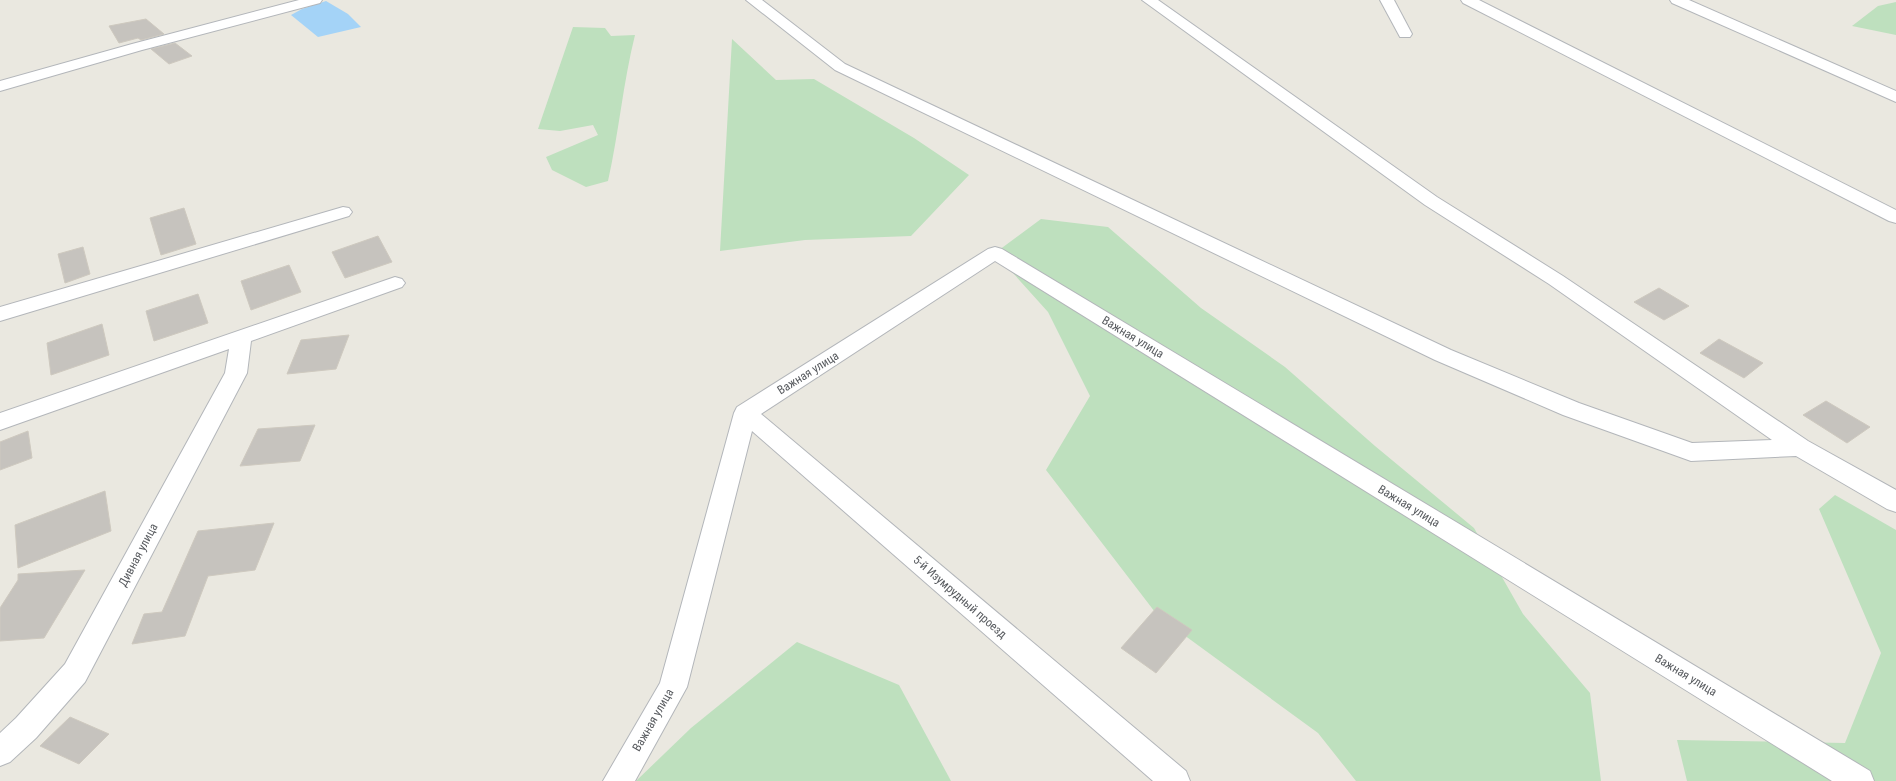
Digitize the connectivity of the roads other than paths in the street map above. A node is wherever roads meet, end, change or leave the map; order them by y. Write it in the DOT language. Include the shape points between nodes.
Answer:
graph roads {
  1 [pos="315,0"];
  2 [pos="753,0"];
  3 [pos="1149,0"];
  4 [pos="1387,0"];
  5 [pos="1468,0"];
  6 [pos="1677,0"];
  7 [pos="1405,34"];
  8 [pos="0,86"];
  9 [pos="1896,97"];
  10 [pos="343,212"];
  11 [pos="1896,217"];
  12 [pos="394,283"];
  13 [pos="0,314"];
  14 [pos="241,337"];
  15 [pos="745,413"];
  16 [pos="0,422"];
  17 [pos="1800,447"];
  18 [pos="1896,502"];
  19 [pos="0,752"];
  20 [pos="618,781"];
  21 [pos="1175,781"];
  22 [pos="1859,781"];
  1 -- 8 [label="street"];
  2 -- 17 [label="street" via="840,67 1450,358 1571,409 1690,452"];
  3 -- 17 [label="street" via="1431,200 1562,284"];
  4 -- 7 [label="street"];
  5 -- 11 [label="street"];
  6 -- 9 [label="street"];
  10 -- 13 [label="street"];
  12 -- 14 [label="street"];
  14 -- 16 [label="street"];
  14 -- 19 [label="street, Дивная улица" via="236,373 75,673 26,728"];
  15 -- 20 [label="street, Важная улица" via="672,687"];
  15 -- 21 [label="street, 5-й Изумрудный проезд"];
  15 -- 22 [label="street, Важная улица" via="995,253"];
  17 -- 18 [label="street"];
}
